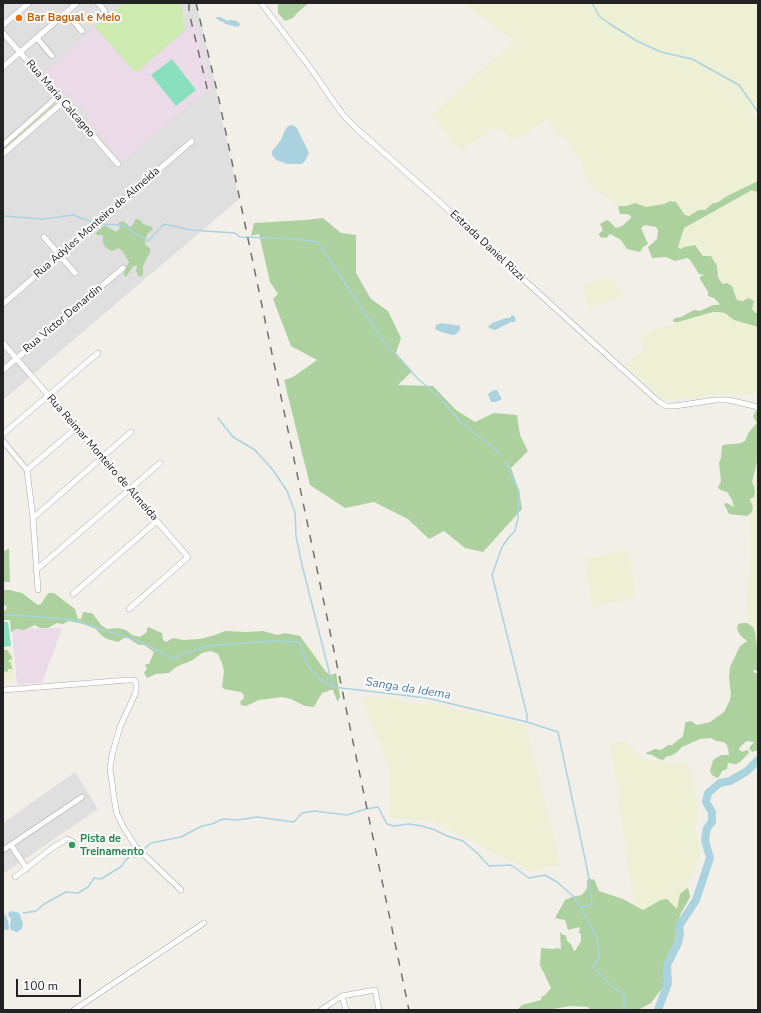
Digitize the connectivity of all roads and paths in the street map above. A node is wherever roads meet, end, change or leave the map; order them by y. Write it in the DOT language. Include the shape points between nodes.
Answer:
graph roads {
  1 [pos="29,3"];
  2 [pos="77,3"];
  3 [pos="98,3"];
  4 [pos="261,3"];
  5 [pos="105,11"];
  6 [pos="66,13"];
  7 [pos="3,25"];
  8 [pos="82,31"];
  9 [pos="3,33"];
  10 [pos="37,38"];
  11 [pos="20,52"];
  12 [pos="52,56"];
  13 [pos="3,66"];
  14 [pos="58,96"];
  15 [pos="63,102"];
  16 [pos="192,142"];
  17 [pos="3,145"];
  18 [pos="3,154"];
  19 [pos="118,164"];
  20 [pos="44,237"];
  21 [pos="59,255"];
  22 [pos="123,268"];
  23 [pos="75,273"];
  24 [pos="3,304"];
  25 [pos="3,343"];
  26 [pos="98,353"];
  27 [pos="16,359"];
  28 [pos="3,370"];
  29 [pos="48,395"];
  30 [pos="758,406"];
  31 [pos="76,428"];
  32 [pos="131,432"];
  33 [pos="3,434"];
  34 [pos="3,441"];
  35 [pos="102,457"];
  36 [pos="160,463"];
  37 [pos="27,470"];
  38 [pos="130,490"];
  39 [pos="33,518"];
  40 [pos="157,521"];
  41 [pos="36,570"];
  42 [pos="38,590"];
  43 [pos="73,594"];
  44 [pos="129,609"];
  45 [pos="3,690"];
  46 [pos="82,797"];
  47 [pos="73,842"];
  48 [pos="11,845"];
  49 [pos="3,850"];
  50 [pos="27,869"];
  51 [pos="15,877"];
  52 [pos="181,890"];
  53 [pos="204,923"];
  54 [pos="342,996"];
  55 [pos="74,1010"];
  56 [pos="321,1010"];
  57 [pos="346,1010"];
  58 [pos="379,1010"];
  1 -- 7 [label="street"];
  2 -- 6 [label="street"];
  3 -- 5 [label="street"];
  4 -- 30 [label="street, Estrada Daniel Rizzi" via="344,116 659,402 666,406 675,406 729,400"];
  6 -- 8 [label="street"];
  6 -- 10 [label="street"];
  9 -- 11 [label="street, Rua Maria Calcagno"];
  10 -- 11 [label="street"];
  10 -- 12 [label="street"];
  11 -- 13 [label="street"];
  11 -- 14 [label="street, Rua Maria Calcagno"];
  14 -- 15 [label="street, Rua Maria Calcagno"];
  14 -- 17 [label="street"];
  15 -- 18 [label="street"];
  15 -- 19 [label="street, Rua Maria Calcagno"];
  16 -- 21 [label="street, Rua Adyles Monteiro de Almeida"];
  20 -- 21 [label="street"];
  21 -- 23 [label="street"];
  21 -- 24 [label="street, Rua Adyles Monteiro de Almeida"];
  22 -- 27 [label="street, Rua Victor Denardin"];
  25 -- 27 [label="street, Rua Reimar Monteiro de Almeida"];
  26 -- 29 [label="street"];
  27 -- 28 [label="street, Rua Victor Denardin"];
  27 -- 29 [label="street, Rua Reimar Monteiro de Almeida"];
  29 -- 31 [label="street, Rua Reimar Monteiro de Almeida"];
  29 -- 33 [label="street"];
  31 -- 35 [label="street, Rua Reimar Monteiro de Almeida"];
  31 -- 37 [label="street"];
  32 -- 35 [label="street"];
  34 -- 37 [label="street"];
  35 -- 38 [label="street, Rua Reimar Monteiro de Almeida"];
  35 -- 39 [label="street"];
  36 -- 38 [label="street"];
  37 -- 39 [label="street"];
  38 -- 40 [label="street, Rua Reimar Monteiro de Almeida"];
  38 -- 41 [label="street"];
  39 -- 41 [label="street"];
  40 -- 43 [label="street"];
  40 -- 44 [label="street, Rua Reimar Monteiro de Almeida" via="188,557"];
  41 -- 42 [label="street"];
  45 -- 52 [label="street" via="134,680 136,692 116,740 110,768 118,814 140,852"];
  46 -- 48 [label="street"];
  47 -- 50 [label="street" via="67,839"];
  48 -- 49 [label="street"];
  48 -- 50 [label="street"];
  50 -- 51 [label="street"];
  53 -- 55 [label="street"];
  54 -- 56 [label="street"];
  54 -- 57 [label="street"];
  54 -- 58 [label="street" via="375,990"];
}
